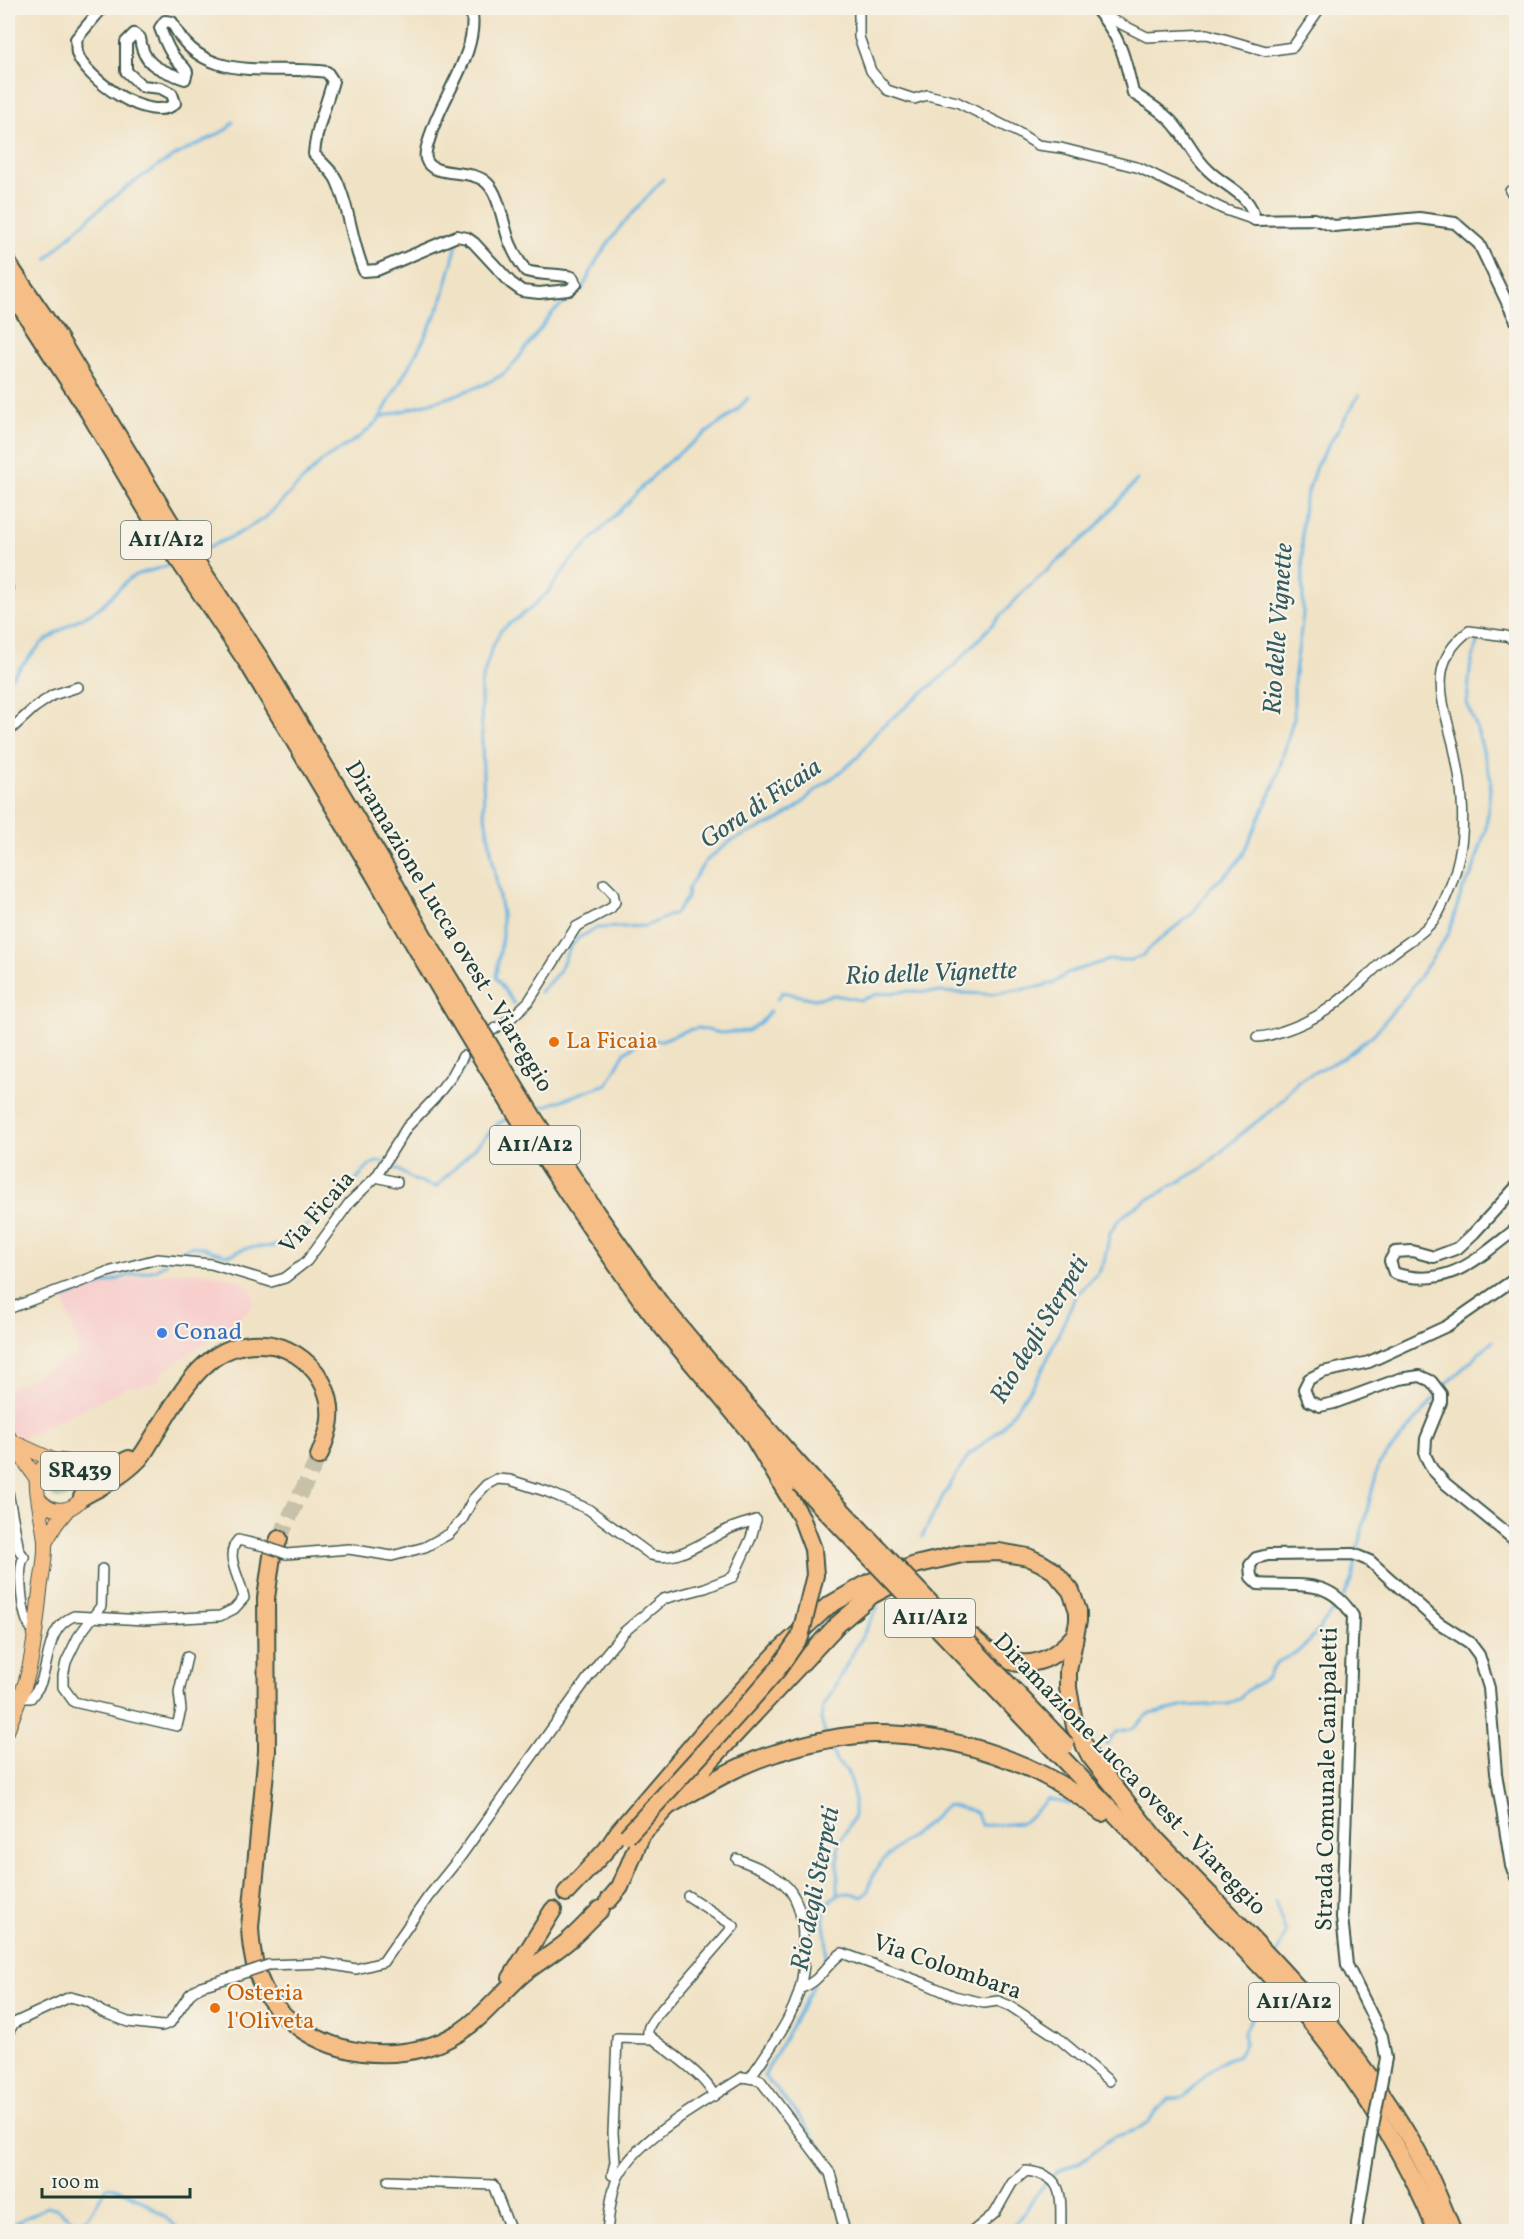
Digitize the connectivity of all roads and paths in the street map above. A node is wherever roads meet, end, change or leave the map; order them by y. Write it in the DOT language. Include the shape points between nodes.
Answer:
graph roads {
  1 [pos="102,8"];
  2 [pos="471,8"];
  3 [pos="859,8"];
  4 [pos="1096,8"];
  5 [pos="1320,8"];
  6 [pos="1255,220"];
  7 [pos="8,264"];
  8 [pos="8,287"];
  9 [pos="1516,321"];
  10 [pos="1516,641"];
  11 [pos="255,662"];
  12 [pos="78,687"];
  13 [pos="8,732"];
  14 [pos="604,884"];
  15 [pos="493,1030"];
  16 [pos="1257,1037"];
  17 [pos="463,1056"];
  18 [pos="376,1177"];
  19 [pos="397,1182"];
  20 [pos="1516,1187"];
  21 [pos="1516,1229"];
  22 [pos="1516,1278"];
  23 [pos="8,1309"];
  24 [pos="725,1392"];
  25 [pos="752,1435"];
  26 [pos="10,1441"];
  27 [pos="149,1444"];
  28 [pos="319,1456"];
  29 [pos="55,1461"];
  30 [pos="75,1466"];
  31 [pos="36,1478"];
  32 [pos="804,1480"];
  33 [pos="8,1492"];
  34 [pos="82,1497"];
  35 [pos="40,1500"];
  36 [pos="68,1509"];
  37 [pos="1516,1541"];
  38 [pos="276,1546"];
  39 [pos="44,1550"];
  40 [pos="24,1557"];
  41 [pos="937,1561"];
  42 [pos="102,1569"];
  43 [pos="934,1604"];
  44 [pos="94,1617"];
  45 [pos="35,1633"];
  46 [pos="1075,1634"];
  47 [pos="187,1657"];
  48 [pos="19,1698"];
  49 [pos="8,1729"];
  50 [pos="1062,1749"];
  51 [pos="694,1785"];
  52 [pos="1151,1843"];
  53 [pos="608,1849"];
  54 [pos="737,1859"];
  55 [pos="1516,1877"];
  56 [pos="566,1893"];
  57 [pos="688,1896"];
  58 [pos="553,1910"];
  59 [pos="801,1988"];
  60 [pos="500,1997"];
  61 [pos="8,2033"];
  62 [pos="653,2039"];
  63 [pos="750,2078"];
  64 [pos="1108,2081"];
  65 [pos="714,2096"];
  66 [pos="612,2175"];
  67 [pos="388,2181"];
  68 [pos="1430,2195"];
  69 [pos="511,2232"];
  70 [pos="607,2232"];
  71 [pos="845,2232"];
  72 [pos="972,2232"];
  73 [pos="1061,2232"];
  74 [pos="1357,2232"];
  75 [pos="1437,2232"];
  76 [pos="1453,2232"];
  1 -- 2 [label="street" via="76,39 77,53 101,84 140,106 158,110 175,103 172,94 142,86 126,71 126,42 134,34 140,38 147,61 185,79 185,66 166,44 160,28 165,21 172,22 177,35 195,54 226,67 327,72 333,81 314,154 335,176 364,271 377,270 457,236 474,243 522,291 569,290 576,284 572,277 526,271 510,243 489,184 464,172 437,170 427,162 431,131 471,39"];
  3 -- 6 [label="street" via="859,38 871,71 887,90 914,99 927,95 957,102 1038,145 1140,168 1223,209"];
  4 -- 5 [label="street" via="1147,37 1207,34 1266,51 1293,46"];
  4 -- 6 [label="street" via="1123,50 1133,93 1176,126 1206,169 1246,199"];
  6 -- 9 [label="street" via="1314,219 1334,226 1419,218 1455,223 1479,244"];
  7 -- 11 [label="highway, Diramazione Lucca ovest - Viareggio / A11/A12" via="58,337"];
  8 -- 11 [label="highway, Diramazione Lucca ovest - Viareggio / A11/A12" via="161,534"];
  10 -- 16 [label="street" via="1469,631 1455,641 1444,662 1440,692 1454,745 1462,801 1461,854 1438,913 1426,929 1391,954 1327,1012 1298,1026"];
  11 -- 24 [label="highway, Diramazione Lucca ovest - Viareggio / A11/A12, bridge" via="381,873 499,1088 552,1171 647,1308"];
  12 -- 13 [label="street" via="53,695"];
  14 -- 15 [label="street" via="613,893 615,902 611,908 576,927 529,1001"];
  17 -- 18 [label="street, Via Ficaia" via="434,1099 407,1126"];
  18 -- 19 [label="street"];
  18 -- 23 [label="street, Via Ficaia" via="350,1202 307,1262 285,1278 271,1282 211,1264 157,1259 104,1273"];
  20 -- 21 [label="street" via="1458,1248 1434,1257 1412,1251 1395,1252 1390,1261 1394,1273 1411,1279 1454,1273"];
  22 -- 37 [label="street" via="1447,1326 1369,1362 1323,1372 1308,1379 1304,1389 1309,1401 1320,1406 1399,1378 1420,1376 1431,1381 1441,1402 1426,1439 1425,1455 1432,1470"];
  24 -- 25 [label="highway, Diramazione Lucca ovest - Viareggio / A11/A12"];
  24 -- 32 [label="highway, Diramazione Lucca ovest - Viareggio / A11/A12"];
  25 -- 32 [label="highway, Diramazione Lucca ovest - Viareggio / A11/A12"];
  25 -- 53 [label="highway, bridge" via="801,1517 813,1550 815,1575 800,1637 750,1701 627,1836"];
  26 -- 29 [label="main road, SR439"];
  26 -- 31 [label="main road"];
  27 -- 28 [label="highway" via="201,1368 229,1348 263,1344 278,1346 299,1357 322,1382 332,1416"];
  27 -- 30 [label="highway" via="108,1469"];
  27 -- 34 [label="highway" via="131,1467"];
  29 -- 30 [label="main road, SR439"];
  29 -- 31 [label="main road, SR439"];
  30 -- 34 [label="main road, SR439" via="84,1480"];
  31 -- 35 [label="main road, SR439"];
  32 -- 43 [label="highway, Diramazione Lucca ovest - Viareggio / A11/A12, bridge"];
  32 -- 50 [label="highway, Diramazione Lucca ovest - Viareggio / A11/A12, bridge"];
  33 -- 40 [label="street" via="19,1550"];
  34 -- 36 [label="main road, SR439"];
  35 -- 36 [label="main road, SR439" via="53,1509"];
  35 -- 39 [label="main road"];
  36 -- 39 [label="main road, SR439"];
  38 -- 44 [label="street" via="238,1540 232,1546 232,1562 244,1598 220,1616 144,1620"];
  38 -- 60 [label="highway" via="266,1598 267,1751 250,1927 257,1976 272,2002 308,2034 370,2053 405,2052 443,2040 479,2018"];
  38 -- 61 [label="street, bridge" via="349,1549 392,1556 425,1547 449,1534 473,1499 497,1479 548,1492 588,1509 651,1555 661,1558 756,1520 733,1577 663,1599 624,1632 383,1962 356,1970 323,1963 268,1965 201,1986 190,1994 170,2023 162,2026 128,2022 70,1997 14,2023"];
  39 -- 40 [label="street"];
  39 -- 45 [label="main road"];
  40 -- 45 [label="street" via="20,1563 21,1582 29,1626"];
  41 -- 46 [label="highway" via="999,1552 1041,1563 1071,1590 1078,1611"];
  41 -- 51 [label="highway" via="872,1595 838,1624"];
  41 -- 53 [label="highway" via="870,1582 828,1606 727,1707 619,1831"];
  42 -- 44 [label="street" via="101,1606"];
  43 -- 46 [label="highway" via="987,1651 1014,1663 1036,1662 1052,1656"];
  43 -- 50 [label="highway, Diramazione Lucca ovest - Viareggio / A11/A12, bridge"];
  44 -- 47 [label="street" via="78,1637 66,1662 63,1687 74,1702 177,1726"];
  44 -- 48 [label="street" via="65,1620 54,1633 41,1684 31,1698"];
  45 -- 48 [label="main road" via="29,1671"];
  46 -- 52 [label="highway" via="1068,1688 1075,1727 1090,1756"];
  48 -- 49 [label="main road"];
  50 -- 52 [label="highway, Diramazione Lucca ovest - Viareggio / A11/A12"];
  51 -- 52 [label="highway" via="775,1753 839,1737 919,1737 999,1756 1061,1785"];
  51 -- 60 [label="highway" via="642,1834 620,1887 605,1904 568,1941"];
  52 -- 68 [label="highway, Diramazione Lucca ovest - Viareggio / A11/A12" via="1238,1933 1292,1981 1354,2067 1393,2140"];
  53 -- 56 [label="highway"];
  54 -- 59 [label="street" via="784,1883 799,1909 803,1924"];
  55 -- 74 [label="street, Strada Comunale Canipaletti, bridge" via="1496,1773 1490,1688 1479,1655 1470,1643 1439,1623 1370,1561 1357,1556 1257,1558 1250,1565 1251,1577 1258,1584 1316,1586 1341,1599 1353,1616 1342,1917 1347,1965 1382,2036 1386,2058"];
  57 -- 62 [label="street" via="734,1926 655,2017 648,2027 648,2035"];
  58 -- 60 [label="highway"];
  59 -- 63 [label="street" via="781,2033"];
  59 -- 64 [label="street, Via Colombara" via="810,1985 842,1953 954,1996 1010,2006 1057,2037"];
  62 -- 65 [label="street" via="702,2078"];
  62 -- 66 [label="street" via="617,2038"];
  63 -- 65 [label="street" via="743,2077"];
  63 -- 71 [label="street" via="760,2080 830,2173"];
  65 -- 70 [label="street" via="647,2141 630,2158 617,2179"];
  67 -- 69 [label="street" via="492,2185"];
  68 -- 75 [label="highway, Diramazione Lucca ovest - Viareggio / A11/A12"];
  68 -- 76 [label="highway, Diramazione Lucca ovest - Viareggio / A11/A12"];
  72 -- 73 [label="street" via="995,2213 1011,2183 1026,2171 1050,2177 1060,2193"];
}
